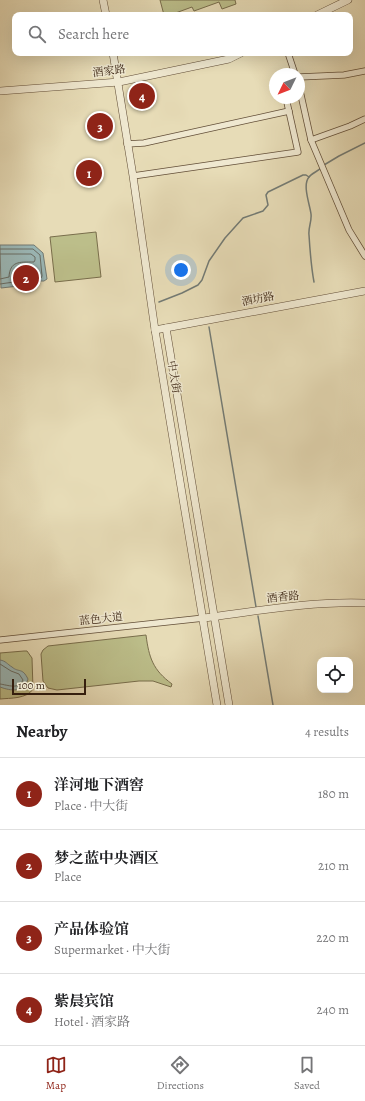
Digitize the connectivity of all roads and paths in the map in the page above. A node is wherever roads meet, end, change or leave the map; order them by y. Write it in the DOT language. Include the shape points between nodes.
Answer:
graph roads {
  1 [pos="103,0"];
  2 [pos="348,0"];
  3 [pos="105,12"];
  4 [pos="323,12"];
  5 [pos="114,56"];
  6 [pos="235,56"];
  7 [pos="289,56"];
  8 [pos="293,68"];
  9 [pos="365,72"];
  10 [pos="305,77"];
  11 [pos="119,82"];
  12 [pos="0,91"];
  13 [pos="287,104"];
  14 [pos="303,104"];
  15 [pos="289,111"];
  16 [pos="365,119"];
  17 [pos="310,140"];
  18 [pos="127,144"];
  19 [pos="133,176"];
  20 [pos="365,256"];
  21 [pos="365,291"];
  22 [pos="166,328"];
  23 [pos="155,330"];
  24 [pos="365,603"];
  25 [pos="214,617"];
  26 [pos="204,618"];
  27 [pos="0,640"];
  28 [pos="217,705"];
  29 [pos="229,705"];
  1 -- 3 [label="street"];
  2 -- 4 [label="street"];
  5 -- 11 [label="street, 中大街"];
  6 -- 11 [label="street, 酒家路"];
  7 -- 8 [label="street"];
  9 -- 10 [label="street"];
  11 -- 12 [label="street, 酒家路"];
  11 -- 18 [label="street, 中大街"];
  13 -- 15 [label="street"];
  14 -- 17 [label="street"];
  15 -- 18 [label="street" via="144,143"];
  15 -- 19 [label="street" via="298,152"];
  16 -- 17 [label="street"];
  17 -- 20 [label="street" via="348,230"];
  18 -- 19 [label="street, 中大街"];
  19 -- 23 [label="street, 中大街"];
  21 -- 22 [label="street, 酒坊路"];
  22 -- 23 [label="street, 酒坊路"];
  22 -- 25 [label="street, 中大街"];
  23 -- 26 [label="street, 中大街"];
  24 -- 25 [label="street, 酒香路" via="342,602"];
  25 -- 26 [label="street, 酒香路"];
  25 -- 29 [label="street, 中大街"];
  26 -- 27 [label="street, 蓝色大道"];
  26 -- 28 [label="street, 中大街"];
}
